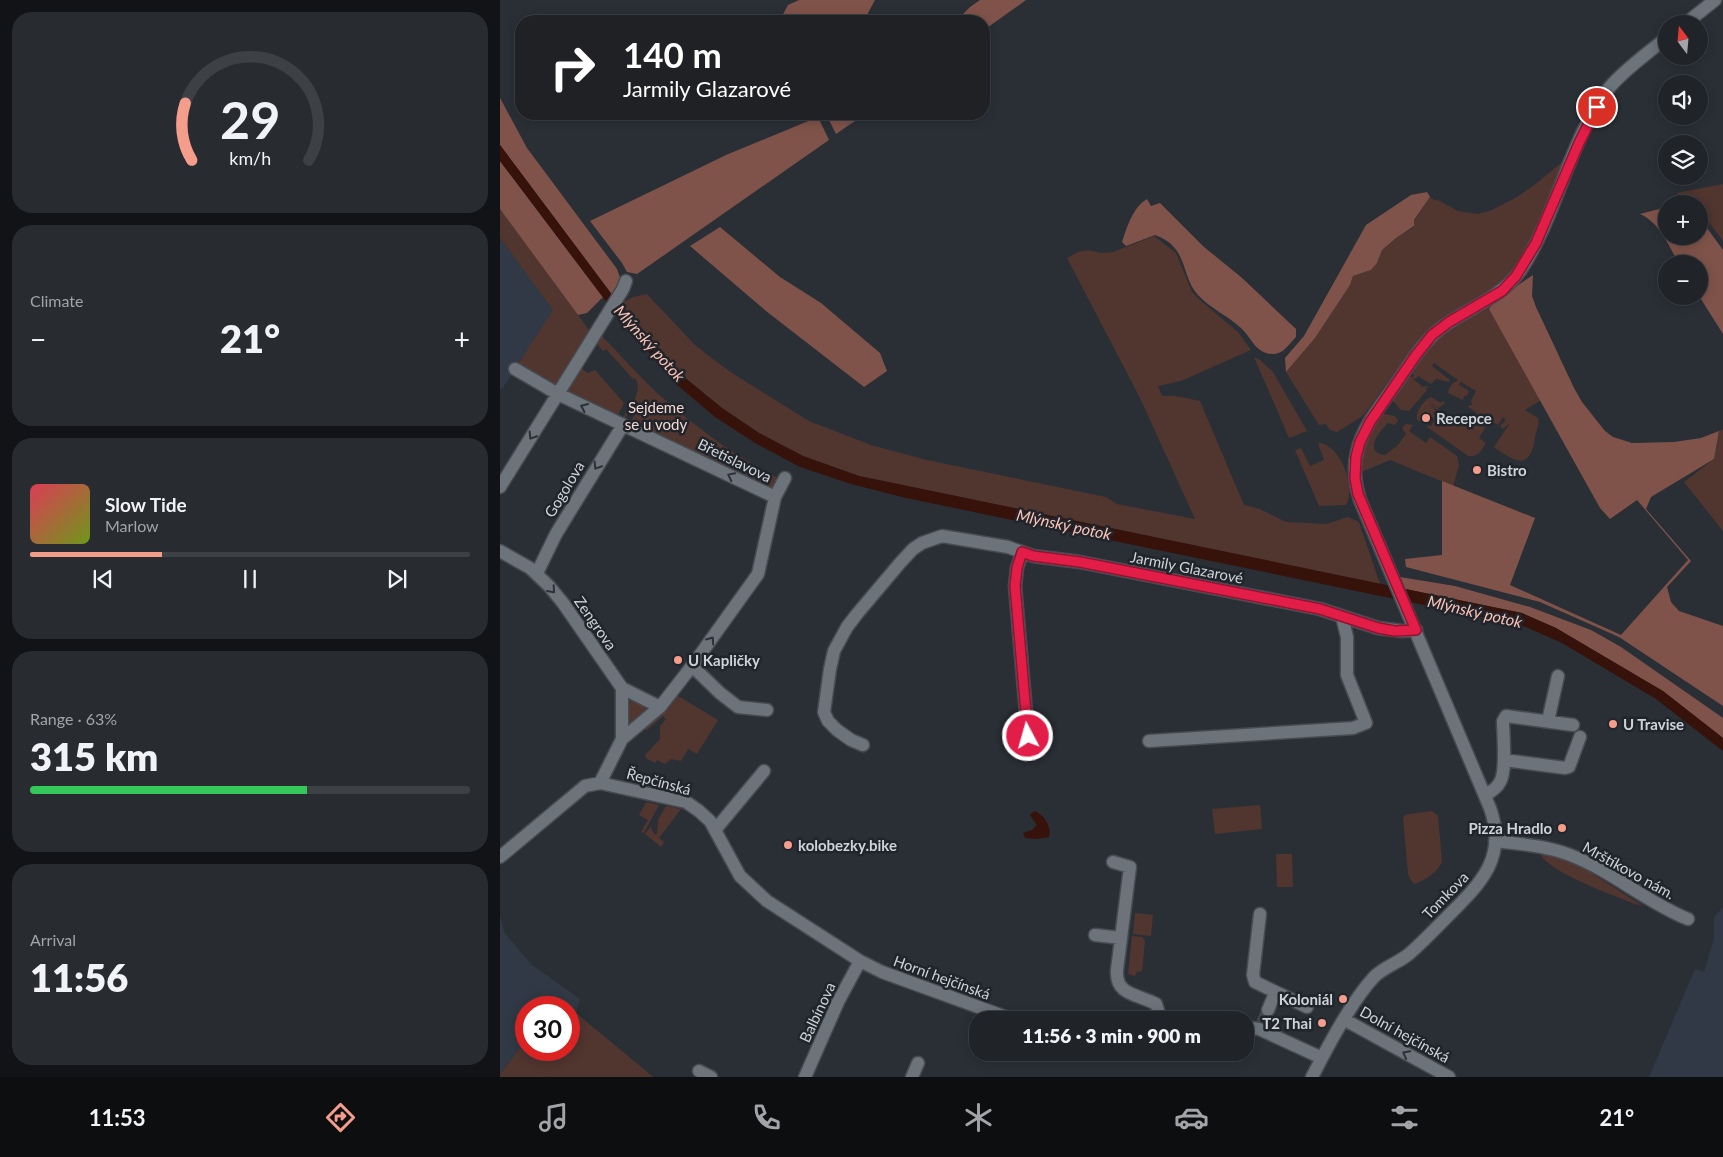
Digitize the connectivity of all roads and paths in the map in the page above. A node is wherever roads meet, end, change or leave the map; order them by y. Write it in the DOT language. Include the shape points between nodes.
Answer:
graph roads {
  1 [pos="1715,0"];
  2 [pos="1696,15"];
  3 [pos="1658,45"];
  4 [pos="624,285"];
  5 [pos="516,369"];
  6 [pos="558,394"];
  7 [pos="623,425"];
  8 [pos="785,478"];
  9 [pos="500,487"];
  10 [pos="775,497"];
  11 [pos="500,551"];
  12 [pos="1022,552"];
  13 [pos="537,573"];
  14 [pos="1342,617"];
  15 [pos="1411,619"];
  16 [pos="692,666"];
  17 [pos="1558,676"];
  18 [pos="622,688"];
  19 [pos="660,707"];
  20 [pos="767,710"];
  21 [pos="1548,721"];
  22 [pos="1573,724"];
  23 [pos="1028,736"];
  24 [pos="1580,737"];
  25 [pos="622,739"];
  26 [pos="1149,741"];
  27 [pos="863,745"];
  28 [pos="1504,760"];
  29 [pos="764,771"];
  30 [pos="600,783"];
  31 [pos="1485,795"];
  32 [pos="715,830"];
  33 [pos="1495,841"];
  34 [pos="500,857"];
  35 [pos="1114,862"];
  36 [pos="1260,914"];
  37 [pos="1688,919"];
  38 [pos="1095,935"];
  39 [pos="1121,938"];
  40 [pos="860,961"];
  41 [pos="1275,993"];
  42 [pos="1307,1007"];
  43 [pos="1268,1010"];
  44 [pos="988,1011"];
  45 [pos="1158,1011"];
  46 [pos="1345,1020"];
  47 [pos="1254,1026"];
  48 [pos="1322,1058"];
  49 [pos="918,1063"];
  50 [pos="699,1071"];
  51 [pos="711,1077"];
  52 [pos="805,1077"];
  53 [pos="912,1077"];
  54 [pos="1312,1077"];
  55 [pos="1449,1077"];
  1 -- 2 [label="street"];
  3 -- 15 [label="street, Tomkova" via="1622,75 1603,98 1579,143 1536,243 1514,278 1502,291 1449,322 1429,339 1365,430 1356,457 1356,483 1362,506"];
  4 -- 6 [label="street"];
  5 -- 6 [label="street, Břetislavova"];
  7 -- 6 [label="street, Břetislavova, one-way"];
  6 -- 9 [label="street, one-way"];
  10 -- 7 [label="street, Břetislavova, one-way"];
  7 -- 13 [label="street, Gogolova, one-way" via="560,527"];
  8 -- 10 [label="street"];
  16 -- 10 [label="street, Břetislavova, one-way" via="758,574"];
  11 -- 13 [label="street, Zengrova"];
  12 -- 14 [label="street, Jarmily Glazarové" via="1320,609"];
  12 -- 23 [label="street" via="1015,586"];
  12 -- 27 [label="street, Jarmily Glazarové" via="951,536 932,538 914,548 857,614 834,651 824,707 832,725"];
  13 -- 18 [label="street, Zengrova, one-way" via="563,603"];
  14 -- 15 [label="street, Jarmily Glazarové" via="1395,631"];
  14 -- 26 [label="street" via="1347,638 1347,675 1366,723 1352,728"];
  15 -- 31 [label="street, Tomkova"];
  16 -- 19 [label="street, Břetislavova"];
  16 -- 20 [label="street" via="738,707"];
  17 -- 21 [label="street"];
  18 -- 19 [label="street"];
  18 -- 25 [label="street"];
  19 -- 25 [label="street, Břetislavova"];
  21 -- 22 [label="street"];
  21 -- 28 [label="street" via="1506,716 1503,721"];
  24 -- 28 [label="street" via="1569,767"];
  25 -- 30 [label="street"];
  28 -- 31 [label="street" via="1501,782"];
  29 -- 32 [label="street"];
  30 -- 32 [label="street, Řepčínská" via="686,802 710,821"];
  30 -- 34 [label="street" via="586,786"];
  31 -- 33 [label="street, Tomkova" via="1494,818"];
  32 -- 40 [label="street, Řepčínská" via="740,876 767,901"];
  33 -- 37 [label="street, Mrštíkovo nám." via="1570,855"];
  33 -- 46 [label="street, Tomkova" via="1491,862 1476,888 1410,953 1376,976"];
  35 -- 39 [label="street" via="1130,867"];
  36 -- 41 [label="street" via="1253,978 1256,984"];
  38 -- 39 [label="street"];
  39 -- 45 [label="street" via="1119,984 1128,992 1156,1004"];
  40 -- 44 [label="street, Horní hejčínská" via="905,982"];
  40 -- 52 [label="street, Balbínova"];
  41 -- 42 [label="street"];
  41 -- 43 [label="street"];
  46 -- 48 [label="street, Tomkova"];
  55 -- 46 [label="street, Dolní hejčínská, one-way"];
  47 -- 48 [label="street" via="1261,1026"];
  48 -- 54 [label="street, Tomkova"];
  49 -- 53 [label="street"];
  50 -- 51 [label="street"];
}
